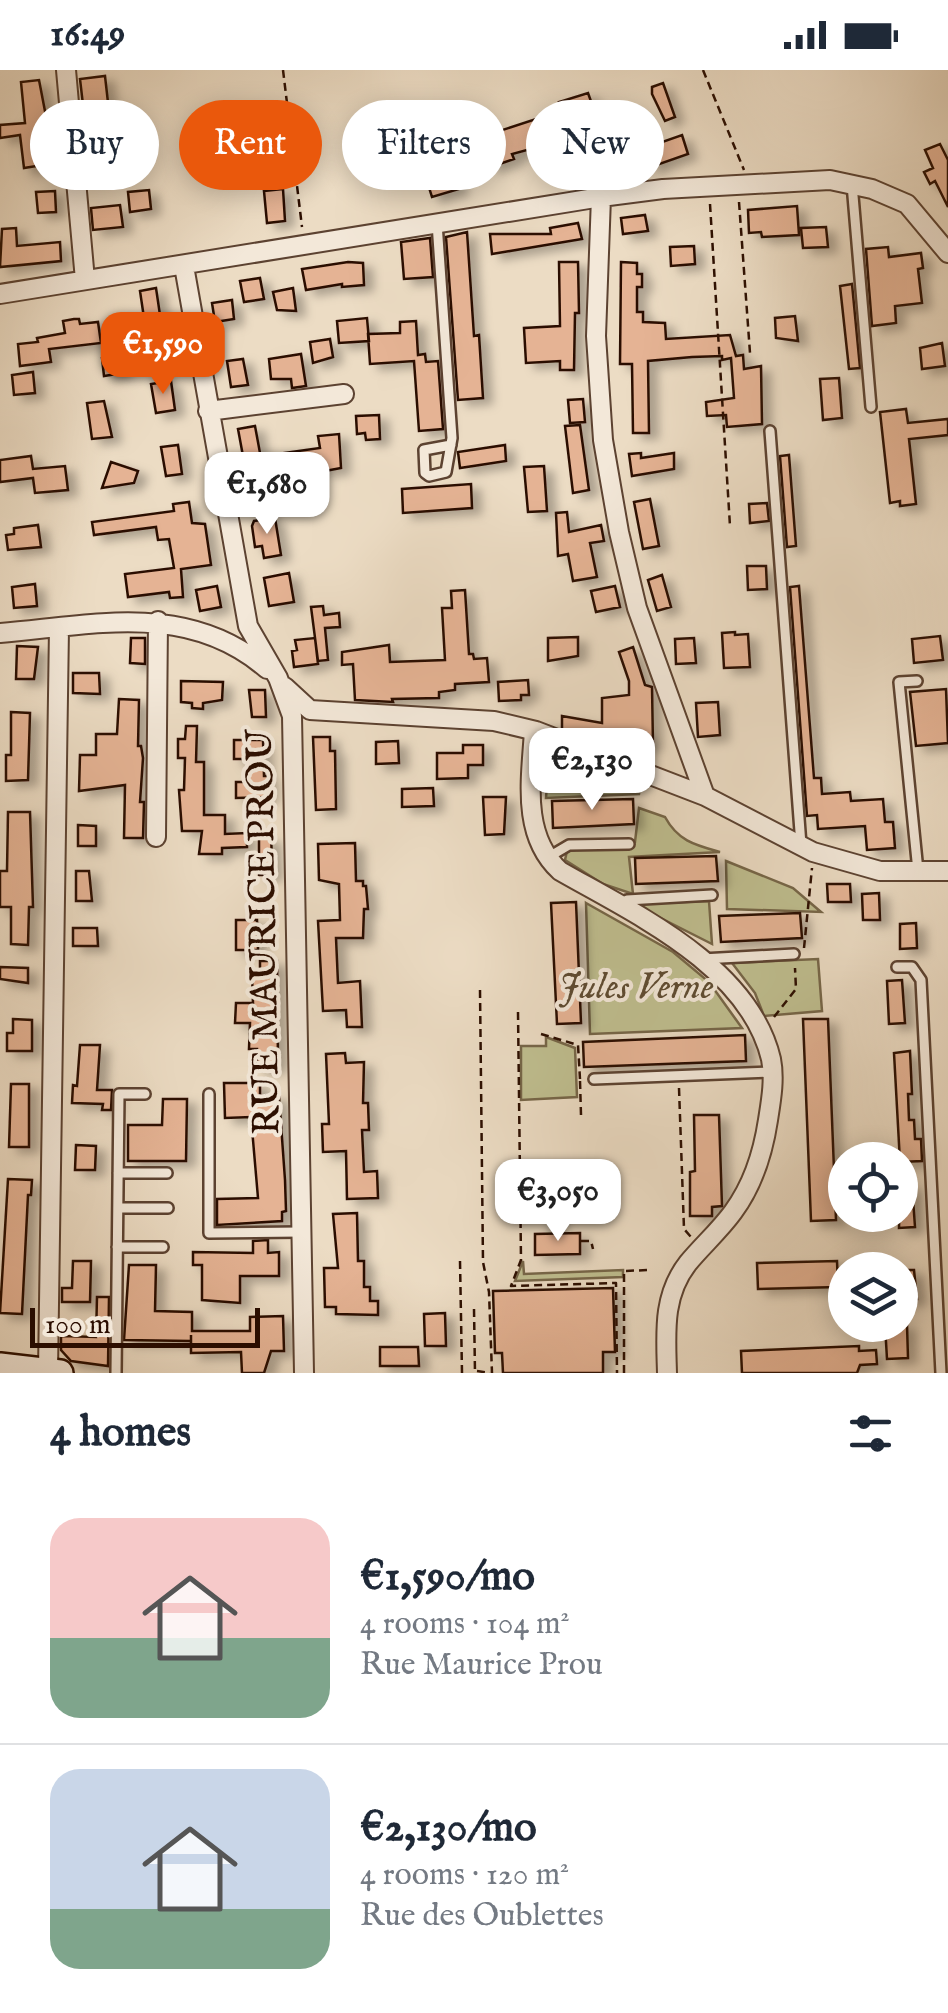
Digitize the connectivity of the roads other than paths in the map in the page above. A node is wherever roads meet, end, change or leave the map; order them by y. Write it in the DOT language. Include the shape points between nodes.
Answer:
graph roads {
  1 [pos="66,70"];
  2 [pos="852,184"];
  3 [pos="601,197"];
  4 [pos="437,223"];
  5 [pos="948,253"];
  6 [pos="184,266"];
  7 [pos="85,280"];
  8 [pos="0,294"];
  9 [pos="344,394"];
  10 [pos="872,407"];
  11 [pos="208,411"];
  12 [pos="770,431"];
  13 [pos="450,445"];
  14 [pos="158,621"];
  15 [pos="59,628"];
  16 [pos="0,634"];
  17 [pos="278,678"];
  18 [pos="916,681"];
  19 [pos="534,731"];
  20 [pos="705,796"];
  21 [pos="156,838"];
  22 [pos="629,844"];
  23 [pos="801,845"];
  24 [pos="547,858"];
  25 [pos="948,871"];
  26 [pos="918,873"];
  27 [pos="712,895"];
  28 [pos="620,906"];
  29 [pos="794,954"];
  30 [pos="700,959"];
  31 [pos="897,967"];
  32 [pos="773,1072"];
  33 [pos="594,1079"];
  34 [pos="145,1094"];
  35 [pos="209,1094"];
  36 [pos="118,1173"];
  37 [pos="167,1173"];
  38 [pos="118,1208"];
  39 [pos="168,1208"];
  40 [pos="302,1232"];
  41 [pos="118,1247"];
  42 [pos="163,1247"];
  43 [pos="0,1366"];
  44 [pos="54,1372"];
  45 [pos="116,1373"];
  46 [pos="304,1373"];
  47 [pos="667,1373"];
  48 [pos="941,1373"];
  1 -- 7 [label="street"];
  2 -- 3 [label="street" via="830,180"];
  2 -- 5 [label="street" via="907,204"];
  2 -- 10 [label="lane"];
  3 -- 4 [label="street"];
  3 -- 20 [label="street" via="596,336 603,440 637,608"];
  4 -- 6 [label="street"];
  4 -- 13 [label="lane"];
  6 -- 7 [label="street"];
  6 -- 11 [label="street, RUE MAURICE PROU"];
  7 -- 8 [label="street"];
  9 -- 11 [label="street"];
  11 -- 17 [label="street, RUE MAURICE PROU" via="248,626"];
  12 -- 23 [label="lane"];
  14 -- 15 [label="street"];
  14 -- 17 [label="street" via="245,650"];
  14 -- 21 [label="street"];
  15 -- 16 [label="street"];
  15 -- 44 [label="street"];
  17 -- 19 [label="street" via="310,710 494,721"];
  17 -- 40 [label="street, RUE MAURICE PROU" via="292,716"];
  18 -- 26 [label="lane" via="899,682"];
  19 -- 20 [label="street"];
  19 -- 24 [label="street" via="534,830"];
  20 -- 23 [label="street"];
  22 -- 24 [label="lane" via="569,845"];
  23 -- 26 [label="street" via="860,867"];
  24 -- 28 [label="street"];
  25 -- 26 [label="street"];
  27 -- 28 [label="lane" via="626,900"];
  28 -- 30 [label="street"];
  29 -- 30 [label="lane"];
  30 -- 32 [label="street" via="752,1016"];
  31 -- 48 [label="lane" via="912,966 921,980"];
  32 -- 33 [label="lane"];
  32 -- 47 [label="street" via="766,1139 754,1176 668,1299"];
  34 -- 36 [label="lane" via="119,1094"];
  35 -- 40 [label="lane" via="210,1233"];
  36 -- 37 [label="lane"];
  36 -- 38 [label="lane"];
  38 -- 39 [label="lane"];
  38 -- 41 [label="lane"];
  40 -- 46 [label="street, RUE MAURICE PROU"];
  41 -- 42 [label="lane"];
  41 -- 45 [label="lane"];
  43 -- 44 [label="street"];
}
